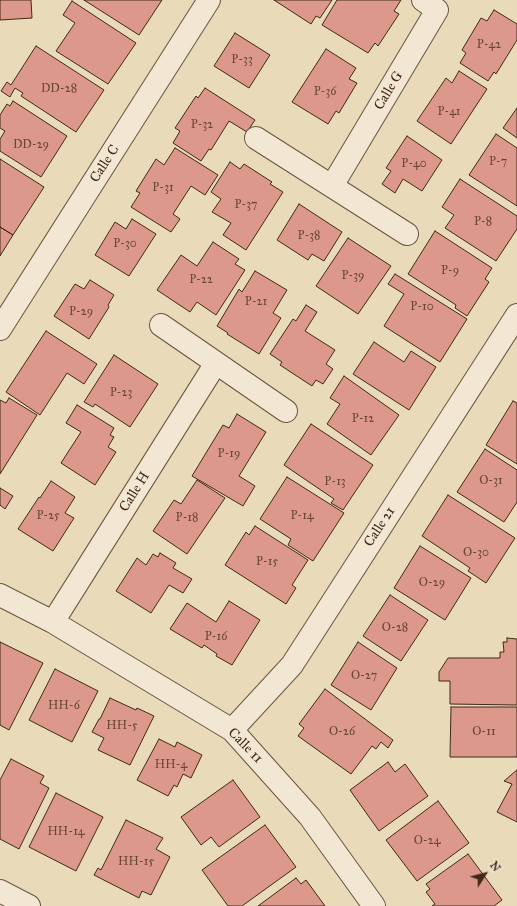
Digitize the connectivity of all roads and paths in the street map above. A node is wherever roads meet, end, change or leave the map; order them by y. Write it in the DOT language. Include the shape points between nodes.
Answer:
graph roads {
  1 [pos="210,0"];
  2 [pos="423,0"];
  3 [pos="256,138"];
  4 [pos="332,186"];
  5 [pos="407,234"];
  6 [pos="517,315"];
  7 [pos="161,325"];
  8 [pos="0,328"];
  9 [pos="216,363"];
  10 [pos="286,412"];
  11 [pos="0,595"];
  12 [pos="53,622"];
  13 [pos="232,730"];
  14 [pos="0,891"];
  15 [pos="29,906"];
  16 [pos="374,906"];
  1 -- 8 [label="street, Calle C"];
  2 -- 4 [label="street, Calle G" via="437,10"];
  3 -- 4 [label="street"];
  4 -- 5 [label="street"];
  6 -- 13 [label="street, Calle 21" via="292,665"];
  7 -- 9 [label="street"];
  9 -- 10 [label="street"];
  9 -- 12 [label="street, Calle H"];
  11 -- 12 [label="street, Calle 11"];
  12 -- 13 [label="street, Calle 11"];
  13 -- 16 [label="street, Calle 11" via="310,817"];
  14 -- 15 [label="street"];
}
